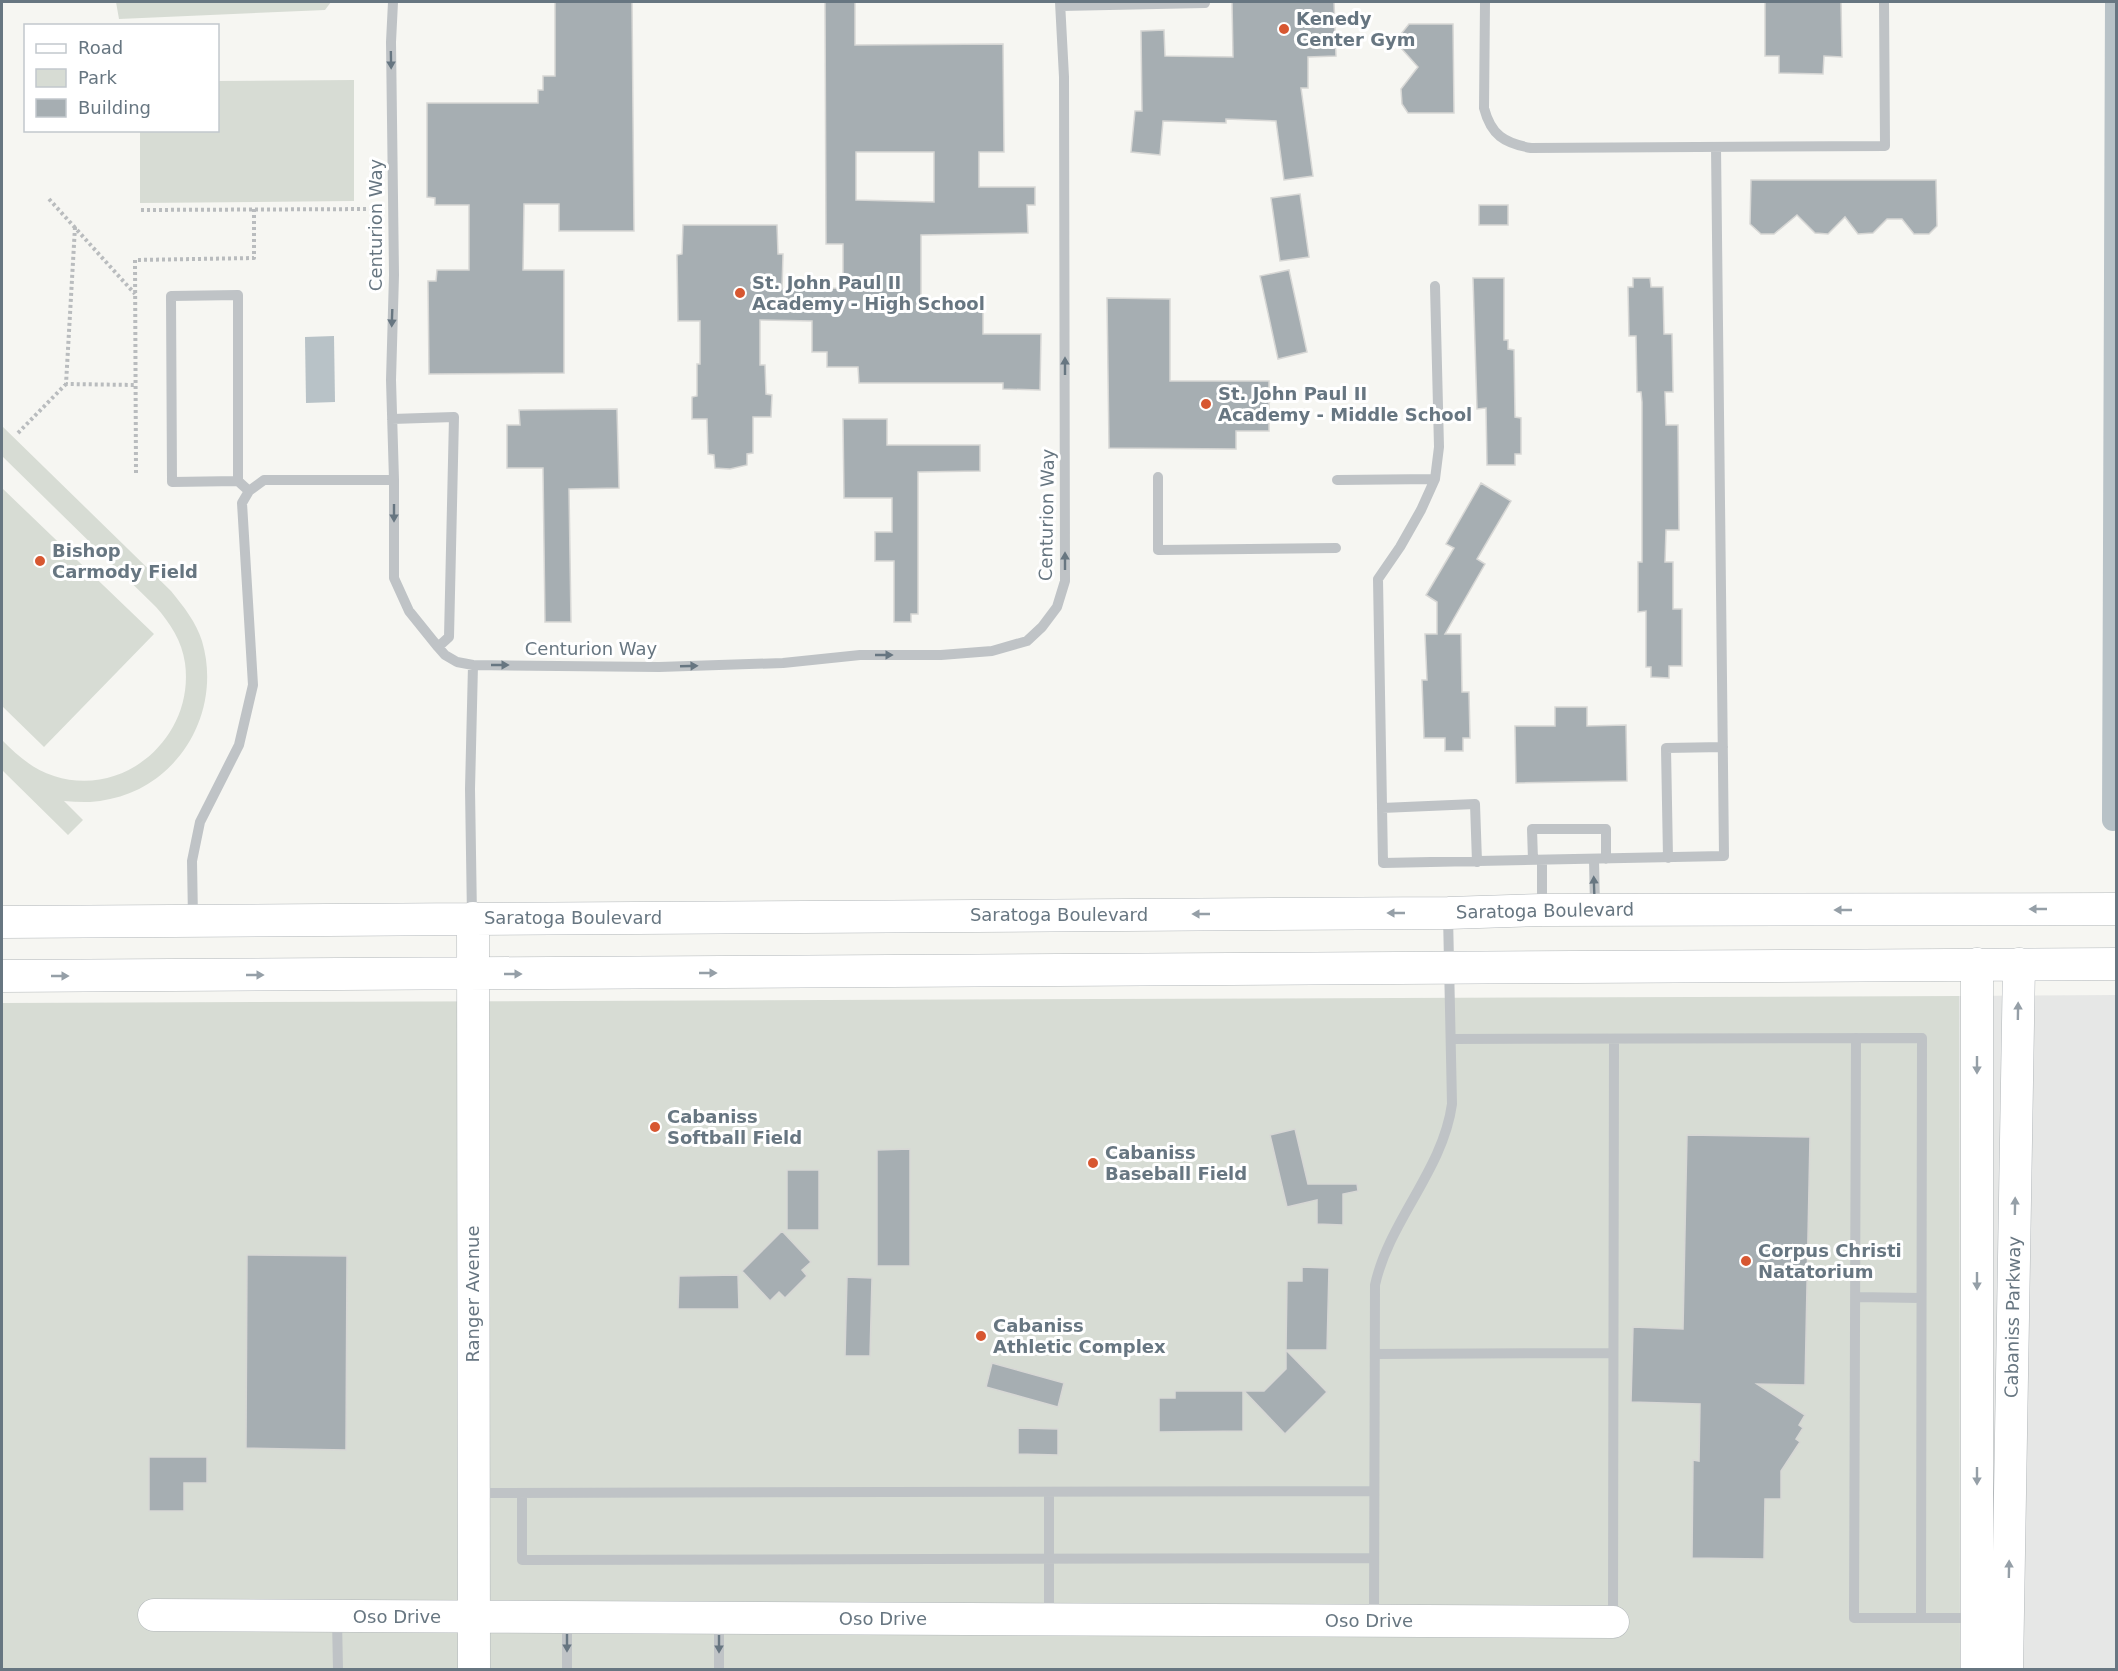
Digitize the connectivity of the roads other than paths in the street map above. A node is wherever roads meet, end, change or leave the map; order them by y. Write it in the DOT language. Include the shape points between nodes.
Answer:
graph roads {
  1 [pos="393,2"];
  2 [pos="1485,2"];
  3 [pos="1884,2"];
  4 [pos="1205,3"];
  5 [pos="1061,4"];
  6 [pos="1716,147"];
  7 [pos="1435,286"];
  8 [pos="392,419"];
  9 [pos="1158,477"];
  10 [pos="1435,479"];
  11 [pos="394,480"];
  12 [pos="1337,480"];
  13 [pos="238,481"];
  14 [pos="249,491"];
  15 [pos="1336,548"];
  16 [pos="438,647"];
  17 [pos="473,665"];
  18 [pos="1723,747"];
  19 [pos="1382,808"];
  20 [pos="1668,858"];
  21 [pos="1594,859"];
  22 [pos="1606,859"];
  23 [pos="1537,861"];
  24 [pos="1476,862"];
  25 [pos="2110,906"];
  26 [pos="1542,910"];
  27 [pos="1595,910"];
  28 [pos="1448,913"];
  29 [pos="472,918"];
  30 [pos="193,921"];
  31 [pos="2,922"];
  32 [pos="1977,964"];
  33 [pos="2019,964"];
  34 [pos="2116,964"];
  35 [pos="1449,968"];
  36 [pos="473,974"];
  37 [pos="2,976"];
  38 [pos="1856,1038"];
  39 [pos="1451,1039"];
  40 [pos="1614,1039"];
  41 [pos="1855,1298"];
  42 [pos="1921,1298"];
  43 [pos="1613,1353"];
  44 [pos="1375,1354"];
  45 [pos="1374,1491"];
  46 [pos="1049,1492"];
  47 [pos="474,1493"];
  48 [pos="522,1493"];
  49 [pos="1049,1558"];
  50 [pos="1374,1558"];
  51 [pos="154,1616"];
  52 [pos="337,1616"];
  53 [pos="474,1617"];
  54 [pos="567,1617"];
  55 [pos="719,1618"];
  56 [pos="1921,1618"];
  57 [pos="1993,1618"];
  58 [pos="1049,1619"];
  59 [pos="1374,1621"];
  60 [pos="1612,1622"];
  61 [pos="338,1670"];
  62 [pos="474,1670"];
  63 [pos="567,1670"];
  64 [pos="719,1670"];
  65 [pos="1977,1670"];
  66 [pos="2007,1670"];
  1 -- 8 [label="lane, Centurion Way, one-way"];
  2 -- 6 [label="lane" via="1485,108 1488,123 1513,145"];
  3 -- 6 [label="lane" via="1885,146"];
  4 -- 5 [label="lane"];
  17 -- 5 [label="lane, Centurion Way, one-way" via="659,666 783,663 860,655 941,655 992,651 1027,641 1042,627 1057,607 1065,582 1065,101"];
  6 -- 18 [label="lane"];
  7 -- 10 [label="lane"];
  8 -- 11 [label="lane, Centurion Way"];
  8 -- 16 [label="lane" via="454,417 449,637"];
  9 -- 15 [label="lane" via="1158,550"];
  10 -- 12 [label="lane"];
  10 -- 19 [label="lane" via="1406,538 1378,579"];
  11 -- 14 [label="lane" via="264,480"];
  11 -- 16 [label="lane, Centurion Way, one-way" via="394,578 409,611"];
  13 -- 13 [label="lane" via="172,482 171,296 238,295"];
  13 -- 14 [label="lane"];
  14 -- 30 [label="lane" via="242,503 253,685 239,745 200,822 192,861"];
  16 -- 17 [label="lane, Centurion Way" via="457,662"];
  17 -- 29 [label="lane"];
  18 -- 20 [label="lane" via="1724,856"];
  18 -- 20 [label="lane" via="1666,748"];
  19 -- 24 [label="lane" via="1383,863"];
  19 -- 24 [label="lane" via="1474,804"];
  20 -- 22 [label="lane"];
  21 -- 22 [label="lane"];
  21 -- 23 [label="lane"];
  27 -- 21 [label="lane, one-way"];
  22 -- 23 [label="lane" via="1606,829 1532,830"];
  23 -- 24 [label="lane"];
  23 -- 26 [label="lane"];
  25 -- 27 [label="main road, Saratoga Boulevard, one-way"];
  26 -- 27 [label="main road, Saratoga Boulevard"];
  26 -- 28 [label="main road, Saratoga Boulevard"];
  28 -- 29 [label="main road, Saratoga Boulevard, one-way"];
  28 -- 35 [label="lane"];
  29 -- 30 [label="main road, Saratoga Boulevard"];
  29 -- 36 [label="main road, Ranger Avenue"];
  30 -- 31 [label="main road, Saratoga Boulevard"];
  32 -- 33 [label="main road"];
  32 -- 35 [label="main road"];
  32 -- 57 [label="main road, Cabaniss Parkway, one-way"];
  33 -- 34 [label="main road"];
  57 -- 33 [label="main road, Cabaniss Parkway, one-way"];
  36 -- 35 [label="main road, one-way"];
  35 -- 39 [label="lane"];
  37 -- 36 [label="main road, one-way"];
  36 -- 47 [label="main road, Ranger Avenue"];
  38 -- 40 [label="lane"];
  38 -- 41 [label="lane"];
  38 -- 42 [label="lane" via="1922,1038"];
  39 -- 40 [label="lane"];
  39 -- 44 [label="lane" via="1451,1116 1378,1273"];
  40 -- 43 [label="lane"];
  41 -- 42 [label="lane"];
  41 -- 56 [label="lane" via="1854,1618"];
  42 -- 56 [label="lane"];
  43 -- 44 [label="lane"];
  43 -- 60 [label="lane"];
  44 -- 45 [label="lane"];
  45 -- 46 [label="lane"];
  45 -- 50 [label="lane"];
  46 -- 48 [label="lane"];
  46 -- 49 [label="lane"];
  47 -- 48 [label="lane"];
  47 -- 53 [label="main road, Ranger Avenue"];
  48 -- 49 [label="lane" via="522,1560"];
  49 -- 50 [label="lane"];
  49 -- 58 [label="lane"];
  50 -- 59 [label="lane"];
  51 -- 52 [label="main road, Oso Drive"];
  52 -- 53 [label="main road, Oso Drive"];
  52 -- 61 [label="lane"];
  53 -- 54 [label="main road, Oso Drive"];
  53 -- 62 [label="main road, Ranger Avenue"];
  54 -- 55 [label="main road, Oso Drive"];
  54 -- 63 [label="lane, one-way"];
  55 -- 58 [label="main road, Oso Drive"];
  55 -- 64 [label="lane, one-way"];
  56 -- 57 [label="lane"];
  57 -- 65 [label="main road, Cabaniss Parkway"];
  57 -- 66 [label="main road, Cabaniss Parkway"];
  58 -- 59 [label="main road, Oso Drive"];
  59 -- 60 [label="main road, Oso Drive"];
}
